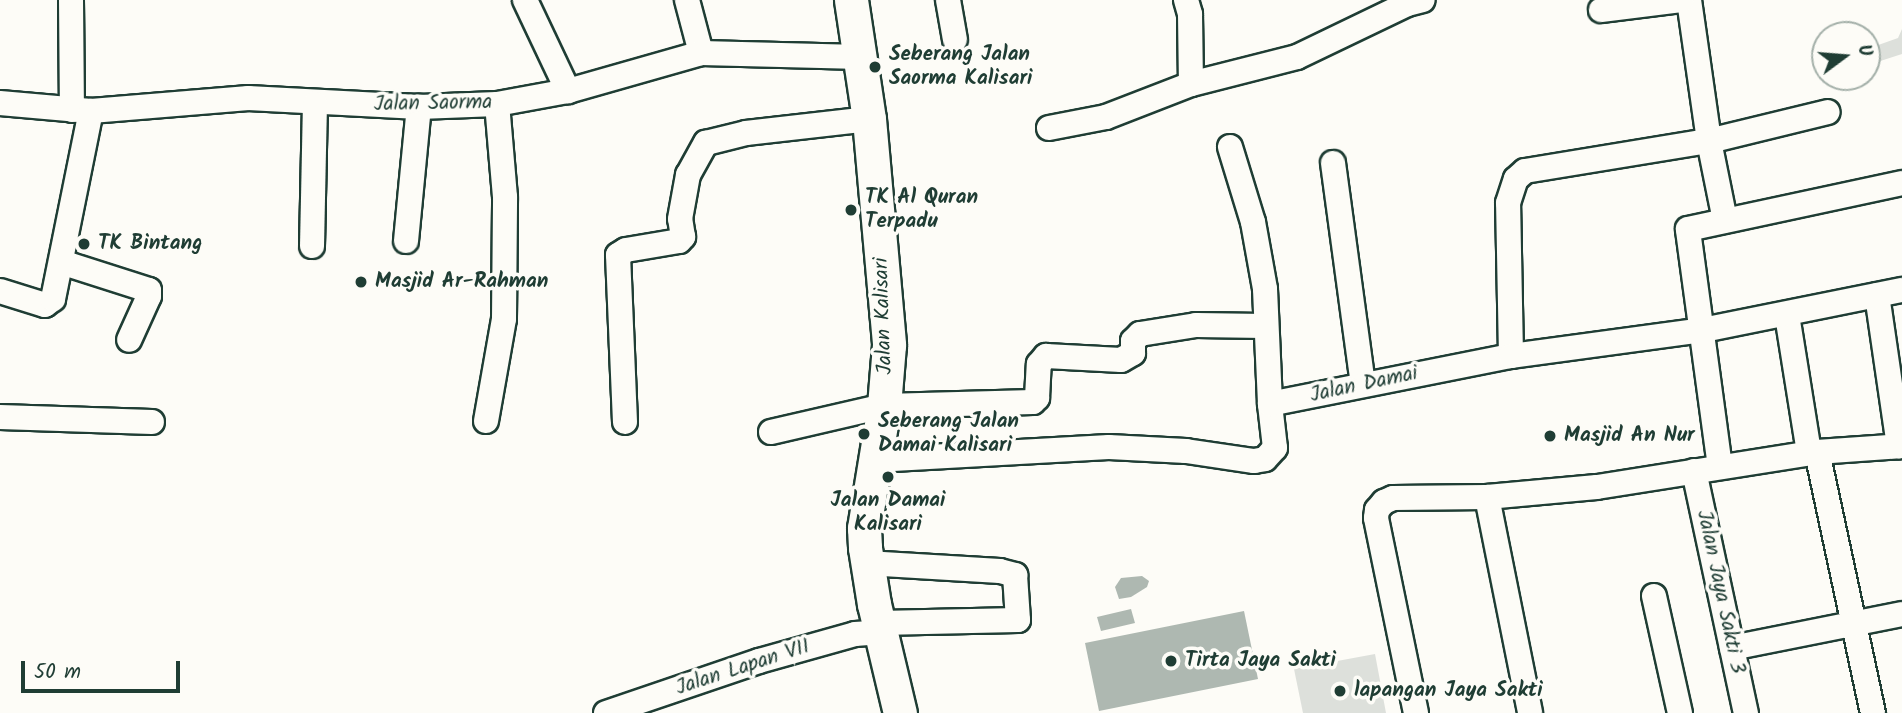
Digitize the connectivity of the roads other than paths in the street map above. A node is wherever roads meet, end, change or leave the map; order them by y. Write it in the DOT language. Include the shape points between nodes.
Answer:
graph roads {
  1 [pos="71,0"];
  2 [pos="525,0"];
  3 [pos="687,0"];
  4 [pos="851,0"];
  5 [pos="948,0"];
  6 [pos="1186,0"];
  7 [pos="1681,0"];
  8 [pos="1689,0"];
  9 [pos="1412,1"];
  10 [pos="1601,10"];
  11 [pos="956,39"];
  12 [pos="701,53"];
  13 [pos="861,57"];
  14 [pos="1191,84"];
  15 [pos="568,91"];
  16 [pos="0,103"];
  17 [pos="315,104"];
  18 [pos="497,104"];
  19 [pos="419,107"];
  20 [pos="82,111"];
  21 [pos="1828,112"];
  22 [pos="869,119"];
  23 [pos="1049,128"];
  24 [pos="1709,141"];
  25 [pos="1230,148"];
  26 [pos="1333,163"];
  27 [pos="1902,183"];
  28 [pos="1725,220"];
  29 [pos="406,241"];
  30 [pos="312,246"];
  31 [pos="61,262"];
  32 [pos="1902,290"];
  33 [pos="0,291"];
  34 [pos="1877,295"];
  35 [pos="1787,315"];
  36 [pos="1265,327"];
  37 [pos="1703,330"];
  38 [pos="129,340"];
  39 [pos="1511,356"];
  40 [pos="1363,384"];
  41 [pos="1270,404"];
  42 [pos="884,406"];
  43 [pos="0,417"];
  44 [pos="486,421"];
  45 [pos="152,422"];
  46 [pos="625,422"];
  47 [pos="771,432"];
  48 [pos="1900,446"];
  49 [pos="1813,452"];
  50 [pos="875,460"];
  51 [pos="1720,467"];
  52 [pos="1694,471"];
  53 [pos="1487,497"];
  54 [pos="866,563"];
  55 [pos="1654,596"];
  56 [pos="1902,614"];
  57 [pos="1854,624"];
  58 [pos="880,628"];
  59 [pos="1732,649"];
  60 [pos="606,713"];
  61 [pos="900,713"];
  62 [pos="1416,713"];
  63 [pos="1530,713"];
  64 [pos="1681,713"];
  65 [pos="1746,713"];
  66 [pos="1873,713"];
  1 -- 20 [label="street"];
  2 -- 15 [label="street"];
  3 -- 12 [label="street"];
  4 -- 13 [label="street, Jalan Kalisari"];
  5 -- 11 [label="street"];
  6 -- 14 [label="street"];
  7 -- 10 [label="street"];
  8 -- 24 [label="street"];
  9 -- 14 [label="street" via="1297,57"];
  12 -- 13 [label="street, Jalan Saorma"];
  12 -- 15 [label="street, Jalan Saorma"];
  13 -- 22 [label="street, Jalan Kalisari"];
  14 -- 23 [label="street" via="1105,117"];
  15 -- 18 [label="street, Jalan Saorma"];
  16 -- 20 [label="street, Jalan Saorma"];
  17 -- 19 [label="street, Jalan Saorma"];
  17 -- 20 [label="street, Jalan Saorma" via="248,98"];
  17 -- 30 [label="street"];
  18 -- 19 [label="street, Jalan Saorma"];
  18 -- 44 [label="street" via="505,197 504,319"];
  19 -- 29 [label="street"];
  20 -- 31 [label="street"];
  21 -- 24 [label="street"];
  22 -- 42 [label="street, Jalan Kalisari" via="889,334"];
  22 -- 46 [label="street" via="746,133 706,143 685,187 680,219 683,236 618,255"];
  24 -- 28 [label="street"];
  24 -- 39 [label="street" via="1525,172 1516,179 1508,203"];
  25 -- 36 [label="street" via="1253,222 1265,289"];
  26 -- 40 [label="street"];
  27 -- 28 [label="street"];
  28 -- 37 [label="street" via="1693,226 1686,232"];
  31 -- 33 [label="street" via="53,299 46,305"];
  31 -- 38 [label="street" via="149,290"];
  32 -- 34 [label="street, Jalan Damai"];
  34 -- 35 [label="street, Jalan Damai"];
  34 -- 48 [label="street"];
  35 -- 37 [label="street, Jalan Damai"];
  35 -- 49 [label="street"];
  36 -- 41 [label="street"];
  36 -- 42 [label="street" via="1196,325 1140,334 1133,341 1133,353 1121,360 1046,356 1039,364 1033,402"];
  37 -- 39 [label="street, Jalan Damai"];
  37 -- 51 [label="street"];
  39 -- 40 [label="street, Jalan Damai"];
  40 -- 41 [label="street, Jalan Damai"];
  41 -- 50 [label="street" via="1275,447 1265,458 1254,461 1109,447"];
  42 -- 47 [label="street"];
  42 -- 50 [label="street, Jalan Kalisari"];
  43 -- 45 [label="street"];
  48 -- 49 [label="street"];
  49 -- 51 [label="street"];
  49 -- 57 [label="street"];
  50 -- 54 [label="street, Jalan Kalisari" via="864,528"];
  51 -- 52 [label="street"];
  52 -- 53 [label="street"];
  52 -- 59 [label="street, Jalan Jaya Sakti 3"];
  53 -- 62 [label="street" via="1393,498 1377,510"];
  53 -- 63 [label="street"];
  54 -- 58 [label="street, Jalan Kalisari"];
  54 -- 58 [label="street, Jalan Lapan VII" via="1015,575 1018,620"];
  55 -- 64 [label="street"];
  56 -- 57 [label="street"];
  57 -- 59 [label="street"];
  57 -- 66 [label="street"];
  58 -- 60 [label="street, Jalan Lapan VII" via="759,661"];
  58 -- 61 [label="street, Jalan Kalisari"];
  59 -- 65 [label="street, Jalan Jaya Sakti 3"];
}
